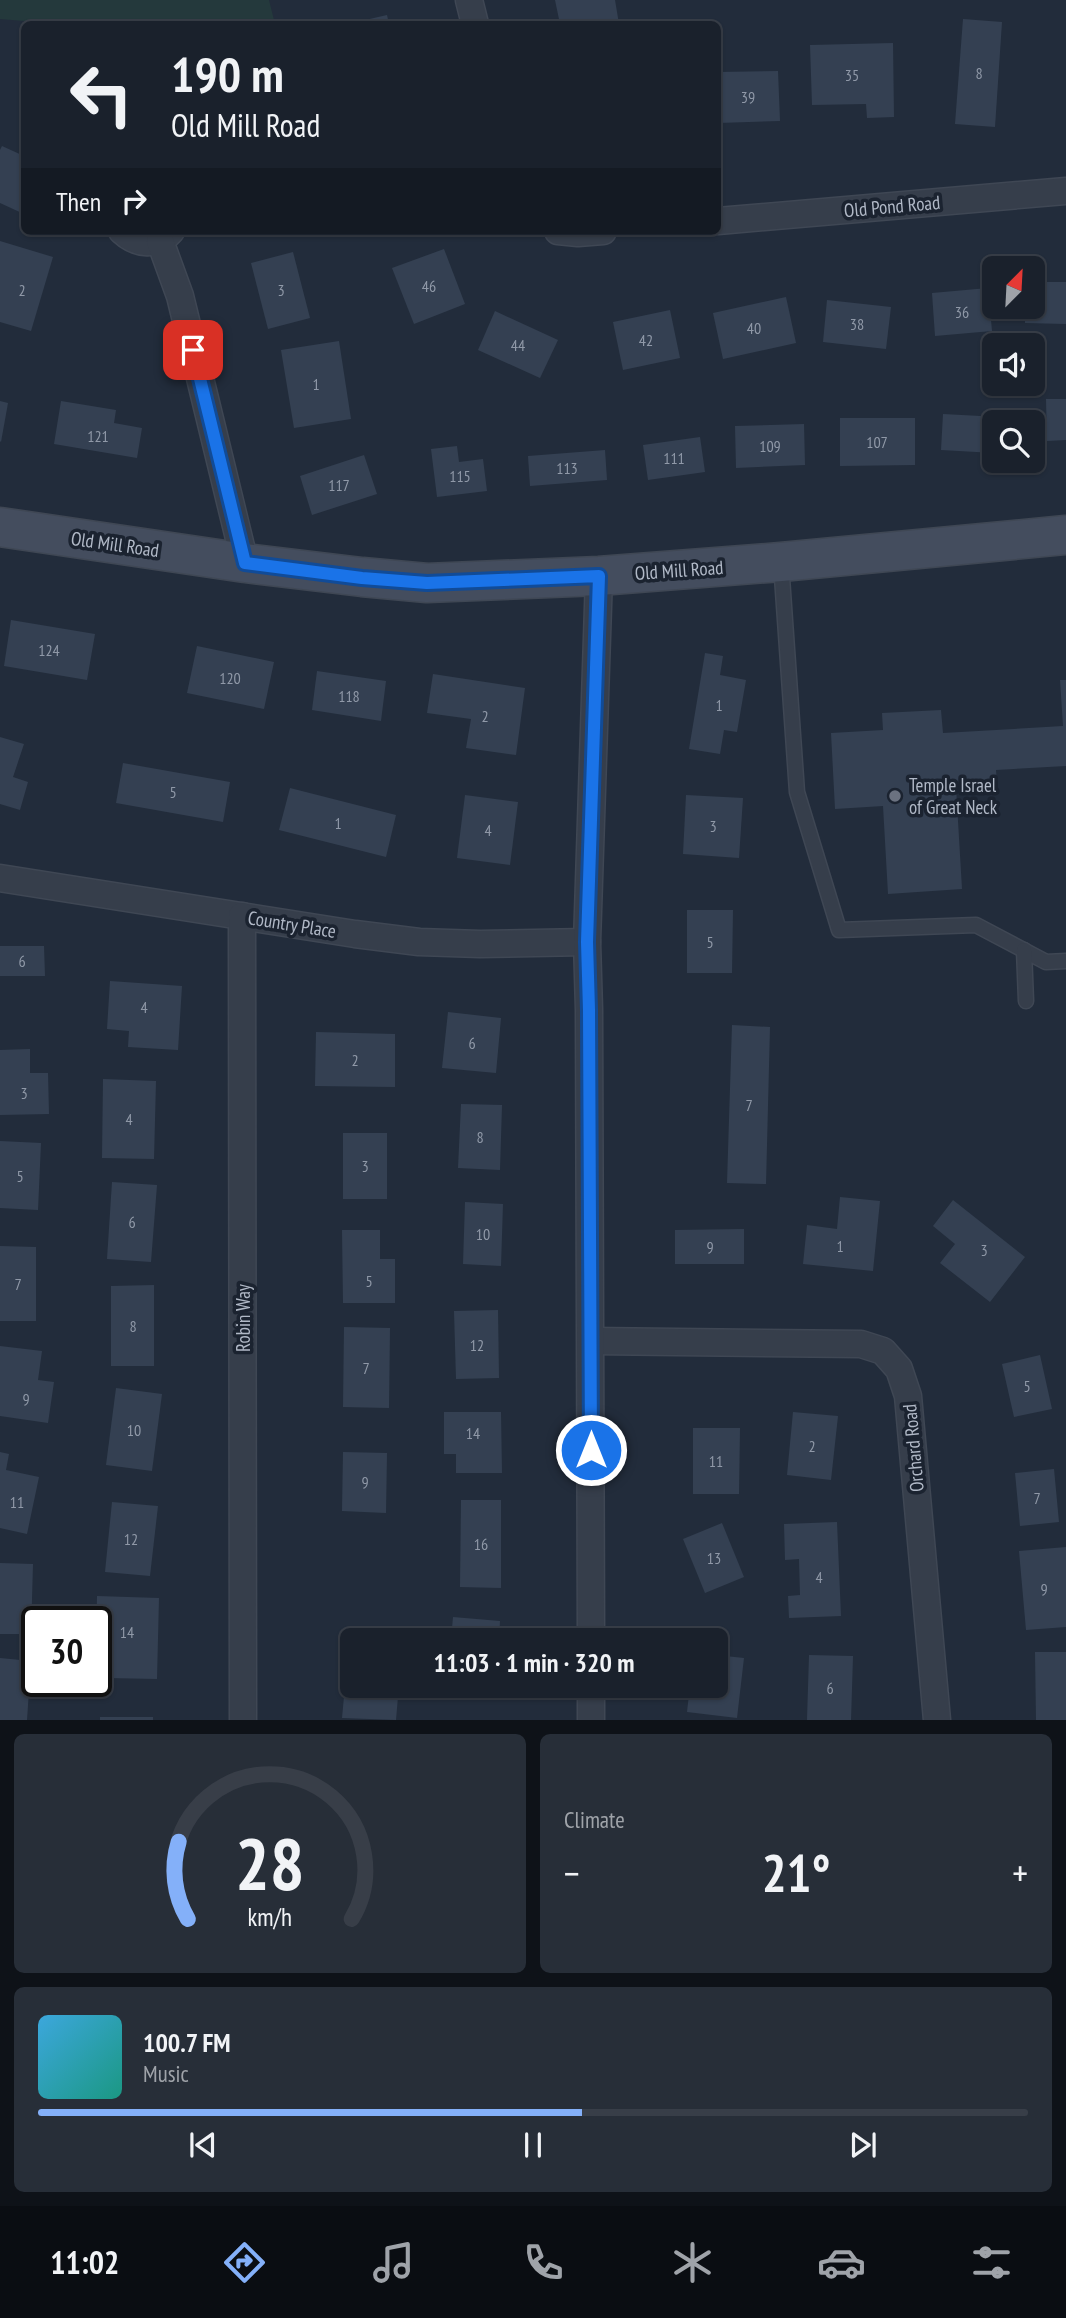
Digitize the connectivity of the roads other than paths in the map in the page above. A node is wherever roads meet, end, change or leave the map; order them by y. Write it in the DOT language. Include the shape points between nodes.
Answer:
graph roads {
  1 [pos="470,0"];
  2 [pos="474,21"];
  3 [pos="1066,191"];
  4 [pos="721,221"];
  5 [pos="126,235"];
  6 [pos="165,236"];
  7 [pos="0,527"];
  8 [pos="1066,535"];
  9 [pos="780,562"];
  10 [pos="245,563"];
  11 [pos="599,576"];
  12 [pos="0,877"];
  13 [pos="242,916"];
  14 [pos="587,942"];
  15 [pos="1024,950"];
  16 [pos="1066,961"];
  17 [pos="1026,1001"];
  18 [pos="591,1341"];
  19 [pos="591,1628"];
  20 [pos="591,1698"];
  21 [pos="243,1720"];
  22 [pos="591,1720"];
  23 [pos="937,1720"];
  1 -- 2 [label="street"];
  3 -- 4 [label="street, Old Pond Road"];
  5 -- 6 [label="street" via="140,242"];
  6 -- 10 [label="street"];
  7 -- 10 [label="street, Old Mill Road"];
  8 -- 9 [label="street, Old Mill Road"];
  9 -- 11 [label="street, Old Mill Road"];
  9 -- 15 [label="lane" via="797,792 839,930 976,925"];
  10 -- 11 [label="street, Old Mill Road" via="427,583"];
  11 -- 14 [label="street"];
  12 -- 13 [label="street, Country Place"];
  13 -- 14 [label="street, Country Place" via="419,942"];
  13 -- 21 [label="street, Robin Way"];
  14 -- 18 [label="street"];
  15 -- 16 [label="lane" via="1046,962"];
  15 -- 17 [label="lane"];
  18 -- 19 [label="street"];
  18 -- 23 [label="street, Orchard Road" via="861,1344 883,1351 898,1369 908,1396"];
  20 -- 22 [label="street"];
}
